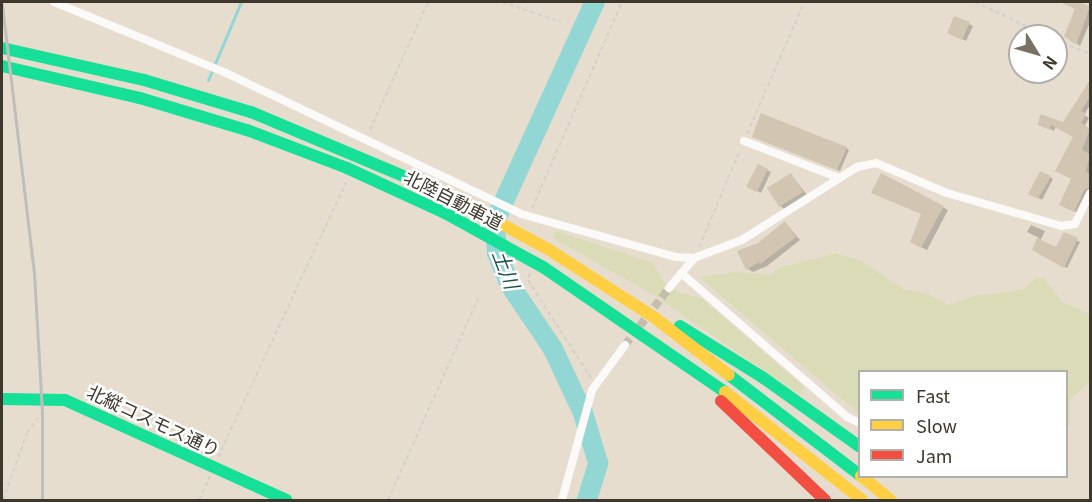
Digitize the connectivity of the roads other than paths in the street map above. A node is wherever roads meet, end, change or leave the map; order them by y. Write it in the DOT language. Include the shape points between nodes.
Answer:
graph roads {
  1 [pos="54,2"];
  2 [pos="2,48"];
  3 [pos="2,66"];
  4 [pos="744,141"];
  5 [pos="839,178"];
  6 [pos="1090,193"];
  7 [pos="694,258"];
  8 [pos="681,273"];
  9 [pos="588,274"];
  10 [pos="669,288"];
  11 [pos="581,291"];
  12 [pos="625,345"];
  13 [pos="2,399"];
  14 [pos="858,422"];
  15 [pos="858,446"];
  16 [pos="858,474"];
  17 [pos="862,478"];
  18 [pos="286,501"];
  19 [pos="562,501"];
  20 [pos="825,501"];
  21 [pos="862,501"];
  22 [pos="891,501"];
  1 -- 7 [label="street" via="226,73 525,215 676,257"];
  2 -- 9 [label="main road, 北陸自動車道" via="144,80 304,132 452,196"];
  3 -- 11 [label="main road, 北陸自動車道" via="140,98 298,148 436,209"];
  4 -- 5 [label="street"];
  5 -- 6 [label="street" via="858,167 876,163 947,193 1061,226 1075,224"];
  5 -- 7 [label="street" via="742,240"];
  7 -- 8 [label="street"];
  8 -- 10 [label="street"];
  8 -- 14 [label="street" via="847,417"];
  9 -- 15 [label="main road" via="732,357"];
  9 -- 16 [label="main road, 北陸自動車道" via="729,372"];
  11 -- 20 [label="main road" via="730,409"];
  11 -- 21 [label="main road, 北陸自動車道" via="719,388"];
  12 -- 19 [label="street" via="594,387"];
  13 -- 18 [label="main road, 北縦コスモス通り" via="53,398 91,409"];
  17 -- 22 [label="main road, 北陸自動車道"];
}
